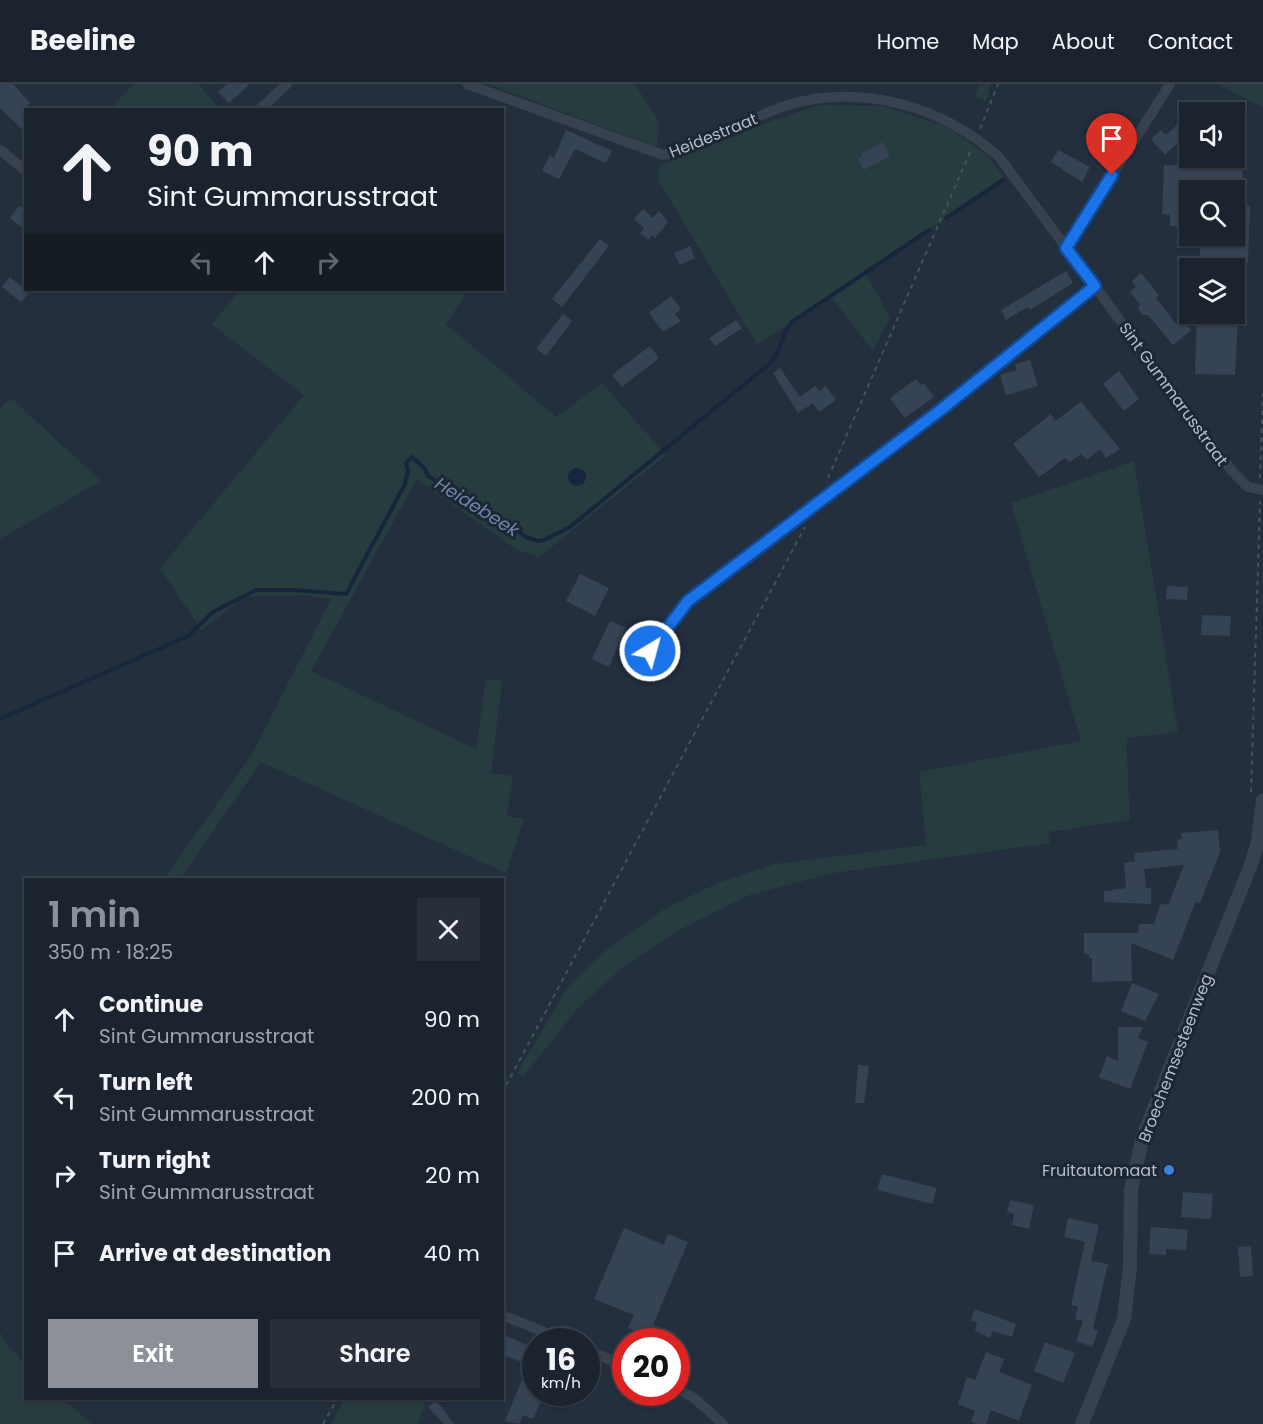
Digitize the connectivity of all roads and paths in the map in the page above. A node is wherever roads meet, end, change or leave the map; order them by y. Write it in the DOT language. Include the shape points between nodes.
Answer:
graph roads {
  1 [pos="288,84"];
  2 [pos="467,84"];
  3 [pos="998,84"];
  4 [pos="1170,84"];
  5 [pos="859,90"];
  6 [pos="261,108"];
  7 [pos="976,137"];
  8 [pos="0,150"];
  9 [pos="24,169"];
  10 [pos="1066,248"];
  11 [pos="1095,286"];
  12 [pos="1263,393"];
  13 [pos="1262,464"];
  14 [pos="829,478"];
  15 [pos="1261,490"];
  16 [pos="808,521"];
  17 [pos="779,530"];
  18 [pos="650,651"];
  19 [pos="1257,800"];
  20 [pos="504,1089"];
  21 [pos="504,1316"];
  22 [pos="534,1328"];
  23 [pos="690,1396"];
  24 [pos="337,1400"];
  25 [pos="323,1424"];
  26 [pos="723,1424"];
  27 [pos="1082,1424"];
  1 -- 6 [label="street"];
  2 -- 5 [label="street, Heidestraat" via="663,155 792,103"];
  3 -- 7 [label="path"];
  4 -- 10 [label="street"];
  5 -- 7 [label="street, Sint Gummarusstraat" via="920,107"];
  7 -- 10 [label="street, Sint Gummarusstraat" via="999,157"];
  7 -- 14 [label="path"];
  8 -- 9 [label="street"];
  10 -- 11 [label="street, Sint Gummarusstraat"];
  11 -- 15 [label="street, Sint Gummarusstraat" via="1231,470 1248,487"];
  11 -- 17 [label="street" via="938,412"];
  12 -- 13 [label="path"];
  15 -- 19 [label="path"];
  16 -- 20 [label="path"];
  17 -- 18 [label="lane" via="688,601"];
  19 -- 27 [label="street, Broechemsesteenweg" via="1258,842 1250,867 1143,1136 1131,1190 1130,1267 1124,1319"];
  21 -- 22 [label="street"];
  23 -- 26 [label="street"];
  24 -- 25 [label="path"];
}
